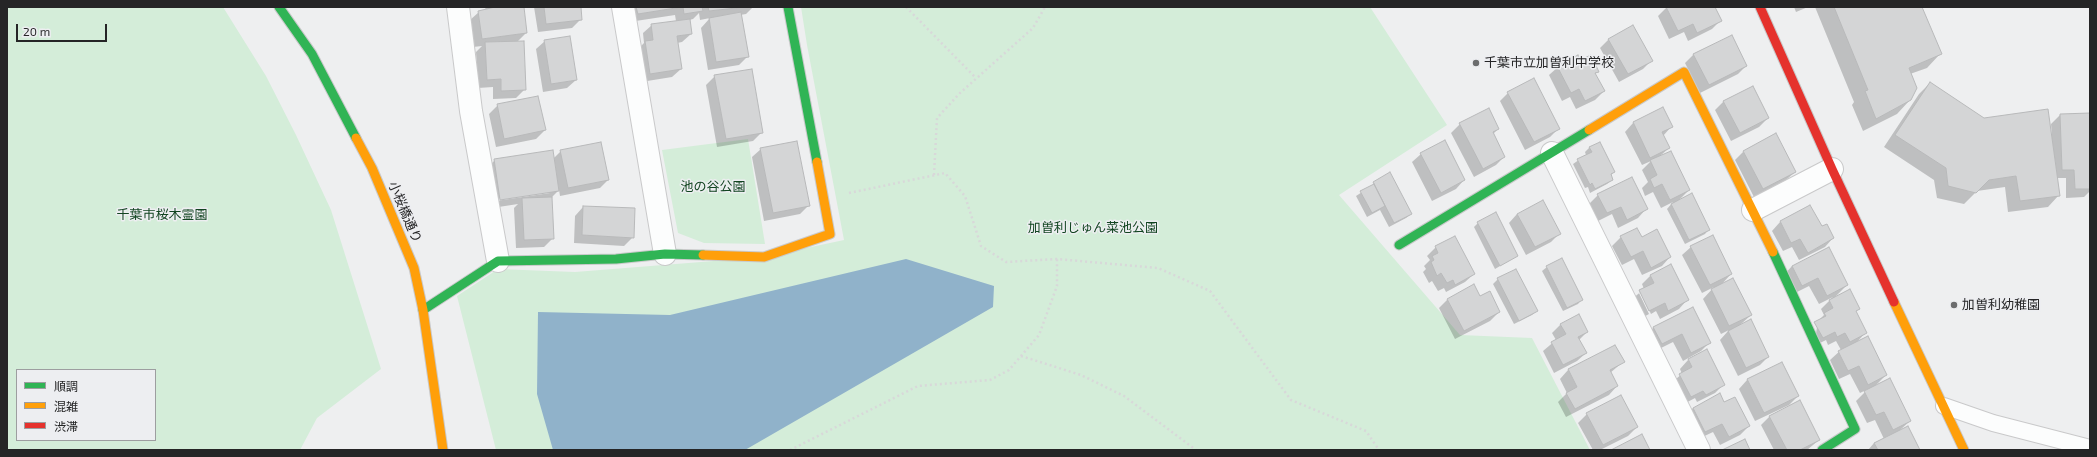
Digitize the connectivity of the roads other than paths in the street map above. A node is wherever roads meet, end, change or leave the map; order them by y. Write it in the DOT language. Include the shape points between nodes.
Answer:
graph roads {
  1 [pos="279,7"];
  2 [pos="458,7"];
  3 [pos="623,7"];
  4 [pos="788,7"];
  5 [pos="1760,7"];
  6 [pos="1552,153"];
  7 [pos="1832,169"];
  8 [pos="1753,210"];
  9 [pos="1399,244"];
  10 [pos="666,254"];
  11 [pos="498,261"];
  12 [pos="423,310"];
  13 [pos="1944,406"];
  14 [pos="2090,448"];
  15 [pos="443,450"];
  16 [pos="1699,450"];
  17 [pos="1822,450"];
  18 [pos="1964,450"];
  1 -- 12 [label="street, 小桜橋通り" via="312,54 372,168 414,268"];
  2 -- 11 [label="street" via="471,111"];
  3 -- 10 [label="street"];
  4 -- 10 [label="street" via="830,234 764,257"];
  5 -- 7 [label="street"];
  6 -- 8 [label="street" via="1684,72"];
  6 -- 9 [label="street"];
  6 -- 16 [label="street"];
  7 -- 8 [label="street"];
  7 -- 13 [label="street"];
  8 -- 17 [label="street" via="1854,429"];
  10 -- 11 [label="street" via="616,259"];
  11 -- 12 [label="street"];
  12 -- 15 [label="street, 小桜橋通り"];
  13 -- 14 [label="lane" via="1993,423"];
  13 -- 18 [label="street"];
}
